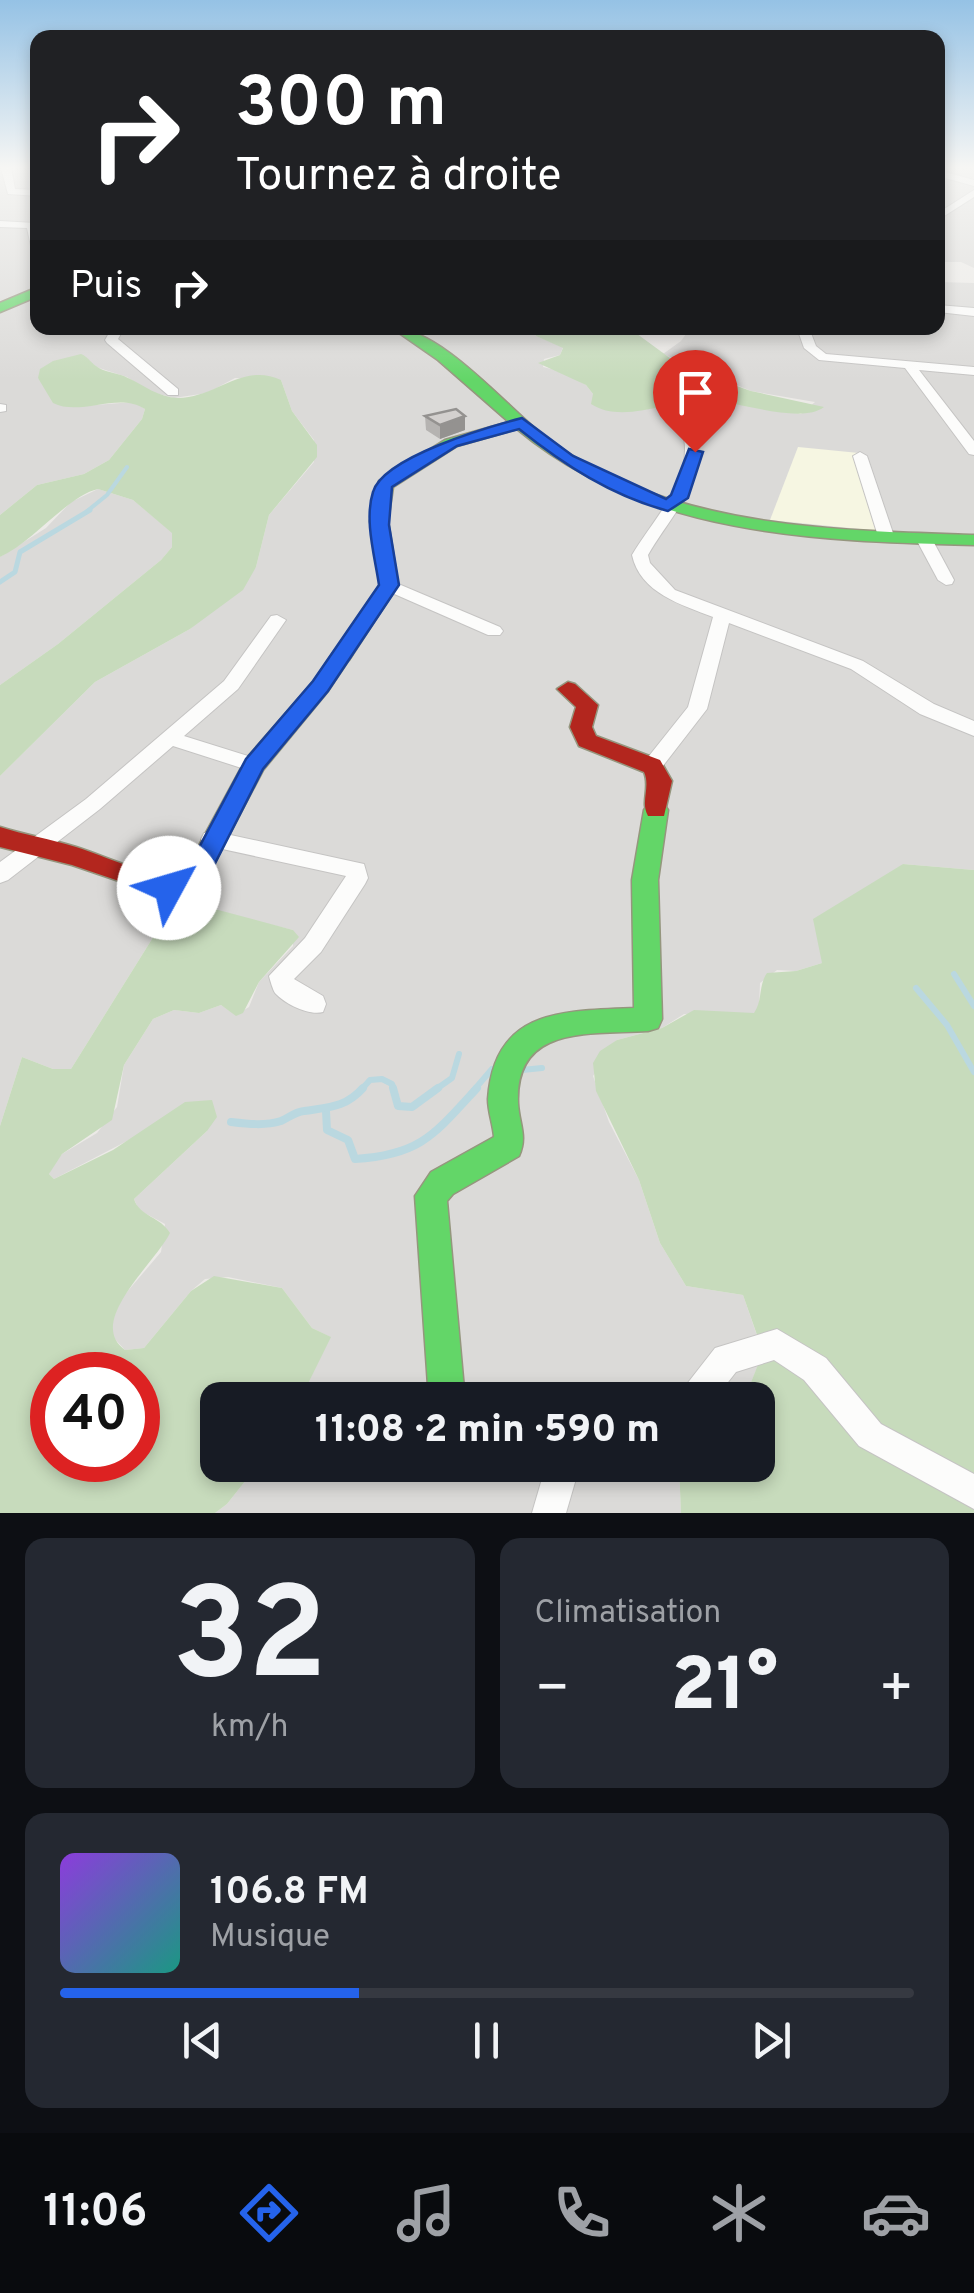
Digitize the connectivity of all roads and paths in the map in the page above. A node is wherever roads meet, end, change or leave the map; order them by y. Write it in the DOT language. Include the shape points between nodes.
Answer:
graph roads {
  1 [pos="30,286"];
  2 [pos="30,295"];
  3 [pos="0,299"];
  4 [pos="0,308"];
  5 [pos="945,310"];
  6 [pos="974,312"];
  7 [pos="114,335"];
  8 [pos="420,335"];
  9 [pos="805,335"];
  10 [pos="911,368"];
  11 [pos="971,368"];
  12 [pos="173,392"];
  13 [pos="522,423"];
  14 [pos="691,438"];
  15 [pos="974,451"];
  16 [pos="860,456"];
  17 [pos="668,506"];
  18 [pos="886,536"];
  19 [pos="924,539"];
  20 [pos="974,540"];
  21 [pos="946,580"];
  22 [pos="389,585"];
  23 [pos="722,616"];
  24 [pos="277,620"];
  25 [pos="494,631"];
  26 [pos="568,689"];
  27 [pos="974,729"];
  28 [pos="169,738"];
  29 [pos="254,765"];
  30 [pos="652,766"];
  31 [pos="0,836"];
  32 [pos="212,839"];
  33 [pos="35,851"];
  34 [pos="0,874"];
  35 [pos="314,1004"];
  36 [pos="445,1382"];
  37 [pos="708,1382"];
  38 [pos="558,1482"];
  39 [pos="974,1492"];
  40 [pos="549,1513"];
  1 -- 3 [label="main road"];
  2 -- 4 [label="main road"];
  5 -- 6 [label="street"];
  7 -- 12 [label="street" via="111,340"];
  8 -- 13 [label="main road"];
  9 -- 10 [label="street" via="823,357"];
  10 -- 11 [label="street"];
  10 -- 15 [label="street"];
  13 -- 17 [label="main road" via="567,460"];
  13 -- 22 [label="main road" via="451,443 385,484 380,525"];
  14 -- 17 [label="street" via="694,458 679,498"];
  16 -- 18 [label="street"];
  17 -- 18 [label="main road"];
  17 -- 23 [label="street" via="642,564 664,591"];
  18 -- 19 [label="main road"];
  19 -- 20 [label="main road"];
  19 -- 21 [label="street"];
  22 -- 25 [label="street"];
  22 -- 29 [label="main road" via="320,686"];
  23 -- 27 [label="street" via="856,665"];
  23 -- 30 [label="street" via="697,709"];
  24 -- 28 [label="street" via="237,679"];
  26 -- 30 [label="main road" via="588,705 581,727 587,741"];
  28 -- 29 [label="street"];
  28 -- 33 [label="street"];
  29 -- 32 [label="main road"];
  30 -- 36 [label="main road" via="660,780 645,880 648,1019 527,1037 512,1053 503,1102 512,1130 508,1146 431,1196"];
  31 -- 33 [label="main road"];
  32 -- 33 [label="main road" via="194,880 179,888 57,851"];
  32 -- 35 [label="street" via="356,870 313,945 281,976 284,986"];
  33 -- 34 [label="street"];
  37 -- 39 [label="street" via="726,1359 777,1344 815,1369 870,1435"];
  38 -- 40 [label="street"];
}
